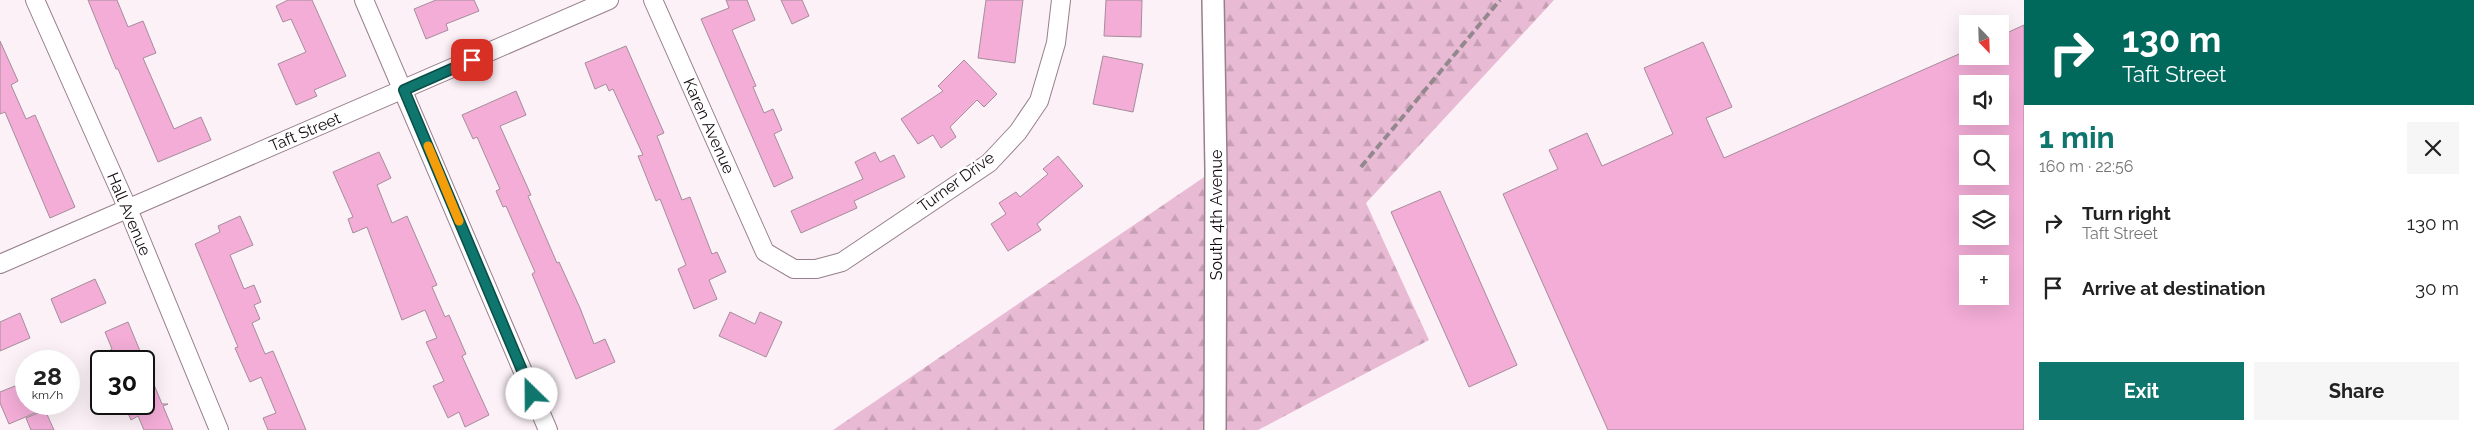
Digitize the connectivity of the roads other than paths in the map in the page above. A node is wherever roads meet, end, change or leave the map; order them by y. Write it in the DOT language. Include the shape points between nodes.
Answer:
graph roads {
  1 [pos="34,0"];
  2 [pos="364,0"];
  3 [pos="609,0"];
  4 [pos="653,0"];
  5 [pos="1061,0"];
  6 [pos="1213,0"];
  7 [pos="404,90"];
  8 [pos="128,208"];
  9 [pos="765,252"];
  10 [pos="0,264"];
  11 [pos="219,430"];
  12 [pos="548,430"];
  13 [pos="1215,430"];
  1 -- 8 [label="street, Hall Avenue"];
  2 -- 7 [label="street"];
  3 -- 7 [label="street, Taft Street"];
  4 -- 9 [label="street, Karen Avenue"];
  5 -- 9 [label="street, Turner Drive" via="1056,43 1039,101 1018,132 989,162 842,262 816,269 794,269"];
  6 -- 13 [label="street, South 4th Avenue"];
  7 -- 8 [label="street, Taft Street"];
  7 -- 12 [label="street"];
  8 -- 10 [label="street, Taft Street"];
  8 -- 11 [label="street, Hall Avenue"];
}
